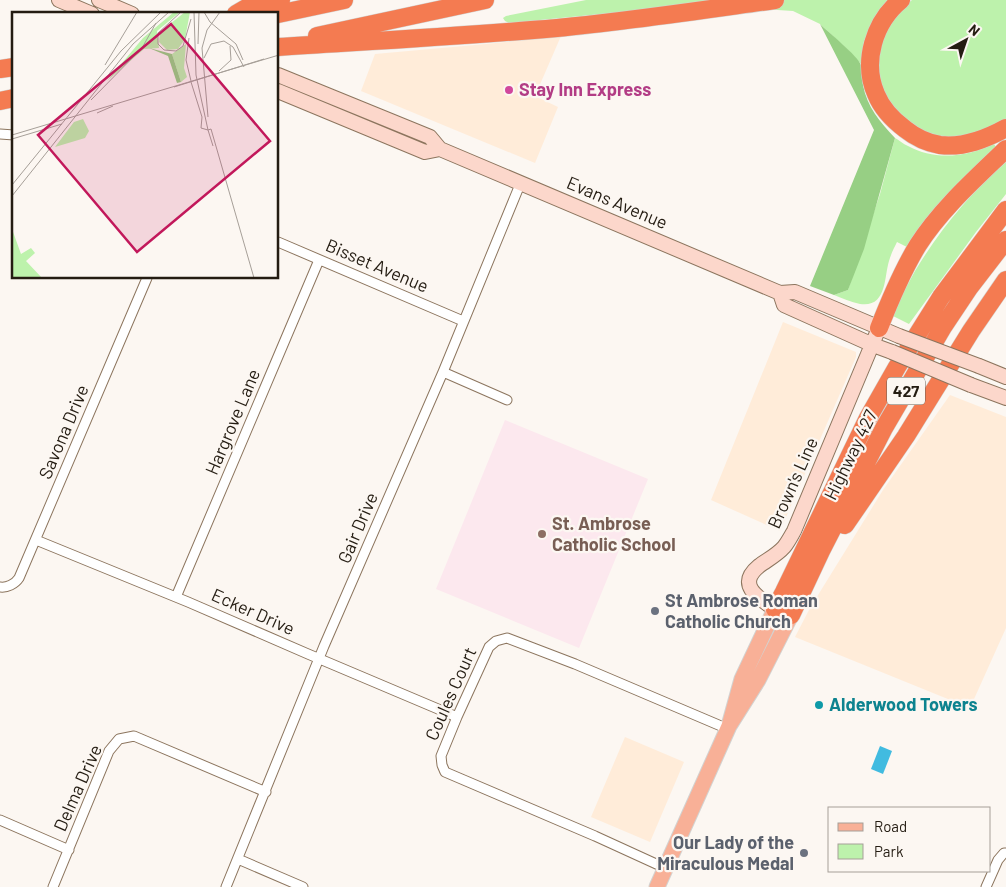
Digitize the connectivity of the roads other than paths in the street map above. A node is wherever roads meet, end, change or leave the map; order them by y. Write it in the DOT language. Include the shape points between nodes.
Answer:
graph roads {
  1 [pos="59,0"];
  2 [pos="99,0"];
  3 [pos="281,0"];
  4 [pos="344,0"];
  5 [pos="485,0"];
  6 [pos="775,0"];
  7 [pos="901,0"];
  8 [pos="87,12"];
  9 [pos="127,12"];
  10 [pos="239,12"];
  11 [pos="279,14"];
  12 [pos="279,45"];
  13 [pos="279,45"];
  14 [pos="279,75"];
  15 [pos="279,91"];
  16 [pos="1006,128"];
  17 [pos="440,149"];
  18 [pos="1006,149"];
  19 [pos="521,182"];
  20 [pos="1006,210"];
  21 [pos="1006,240"];
  22 [pos="279,242"];
  23 [pos="319,260"];
  24 [pos="147,279"];
  25 [pos="1006,280"];
  26 [pos="780,293"];
  27 [pos="1006,295"];
  28 [pos="463,321"];
  29 [pos="879,328"];
  30 [pos="972,331"];
  31 [pos="872,345"];
  32 [pos="443,372"];
  33 [pos="1006,377"];
  34 [pos="1006,398"];
  35 [pos="507,400"];
  36 [pos="36,540"];
  37 [pos="821,551"];
  38 [pos="0,587"];
  39 [pos="176,597"];
  40 [pos="783,612"];
  41 [pos="320,659"];
  42 [pos="457,717"];
  43 [pos="728,728"];
  44 [pos="266,792"];
  45 [pos="0,820"];
  46 [pos="69,850"];
  47 [pos="1005,853"];
  48 [pos="238,859"];
  49 [pos="665,868"];
  50 [pos="54,887"];
  51 [pos="226,887"];
  52 [pos="303,887"];
  53 [pos="657,887"];
  54 [pos="986,887"];
  1 -- 8 [label="main road"];
  2 -- 9 [label="main road"];
  3 -- 10 [label="highway"];
  4 -- 11 [label="highway"];
  5 -- 12 [label="highway"];
  6 -- 13 [label="highway" via="558,28"];
  7 -- 16 [label="highway" via="879,26 870,60 876,93 894,121 924,140 940,145 977,142"];
  14 -- 17 [label="main road, Evans Avenue" via="430,137"];
  15 -- 17 [label="main road, Evans Avenue" via="425,152"];
  17 -- 19 [label="main road, Evans Avenue"];
  18 -- 29 [label="highway" via="959,195 919,244 900,278"];
  19 -- 26 [label="main road, Evans Avenue"];
  19 -- 28 [label="street, Gair Drive"];
  20 -- 40 [label="highway, Highway 427 / 427" via="941,297 868,418 784,592"];
  21 -- 37 [label="highway, Highway 427 / 427" via="943,327 884,428"];
  22 -- 23 [label="street, Bisset Avenue"];
  23 -- 28 [label="street, Bisset Avenue"];
  23 -- 39 [label="street, Hargrove Lane"];
  24 -- 36 [label="street, Savona Drive"];
  25 -- 30 [label="highway"];
  26 -- 29 [label="main road, Evans Avenue" via="795,292"];
  26 -- 31 [label="main road, Evans Avenue" via="784,305"];
  27 -- 30 [label="highway"];
  28 -- 32 [label="street, Gair Drive"];
  29 -- 31 [label="main road, Brown's Line"];
  29 -- 33 [label="main road, Evans Avenue, bridge"];
  30 -- 37 [label="highway" via="846,524"];
  31 -- 34 [label="main road, Evans Avenue, bridge"];
  31 -- 40 [label="main road, Brown's Line" via="794,531 784,547 757,568 750,578 751,591 758,599"];
  32 -- 35 [label="street"];
  32 -- 41 [label="street, Gair Drive"];
  36 -- 38 [label="street, Savona Drive" via="17,581"];
  36 -- 39 [label="street, Ecker Drive"];
  37 -- 40 [label="highway, Highway 427"];
  39 -- 41 [label="street, Ecker Drive"];
  40 -- 43 [label="main road" via="742,679"];
  41 -- 42 [label="street, Ecker Drive"];
  41 -- 44 [label="street, Gair Drive"];
  42 -- 43 [label="street, Coules Court" via="490,647 506,638"];
  42 -- 49 [label="street, Coules Court" via="441,756 445,772"];
  43 -- 49 [label="main road"];
  44 -- 46 [label="street, Delma Drive" via="134,736 119,740 109,751"];
  44 -- 48 [label="street, Gair Drive"];
  45 -- 46 [label="street"];
  46 -- 50 [label="street, Delma Drive"];
  47 -- 54 [label="street" via="998,860"];
  48 -- 51 [label="street, Gair Drive"];
  48 -- 52 [label="street"];
  49 -- 53 [label="main road"];
}
